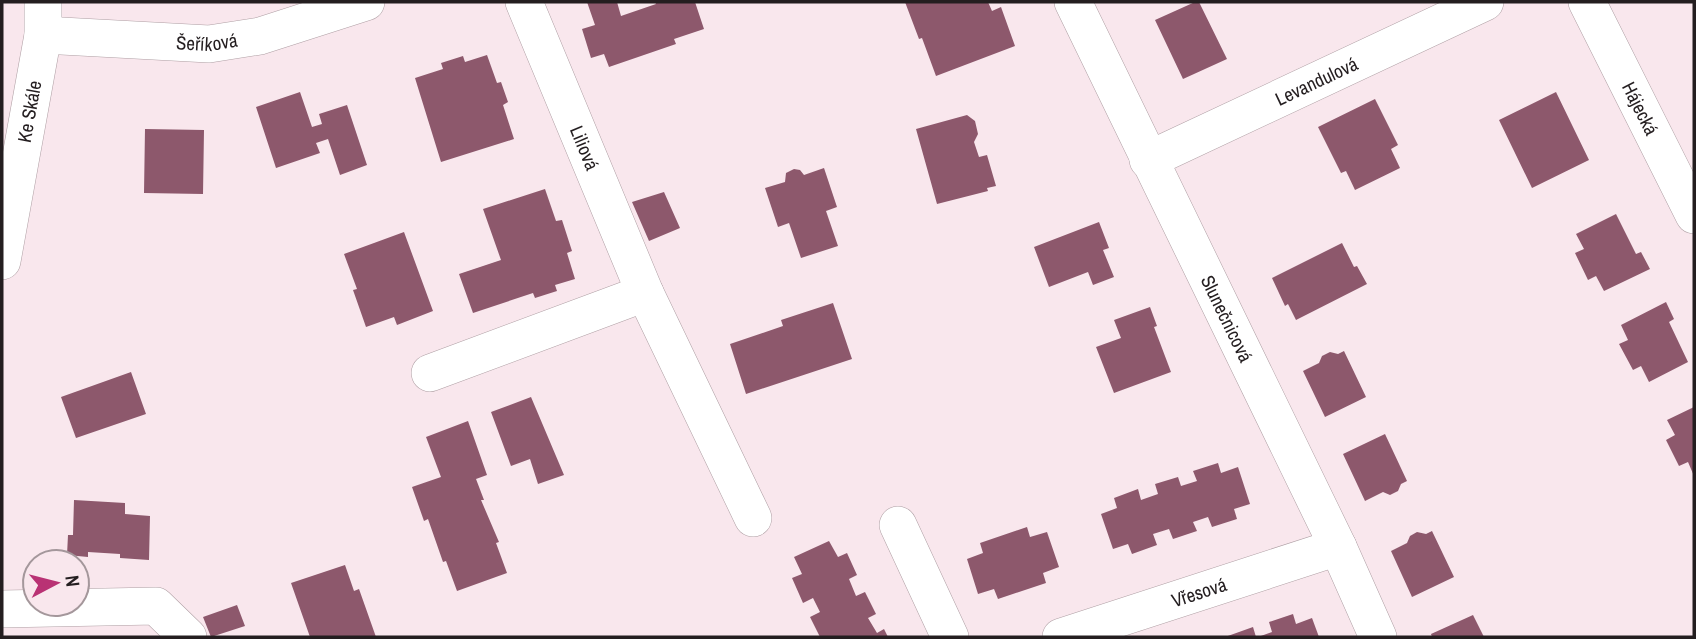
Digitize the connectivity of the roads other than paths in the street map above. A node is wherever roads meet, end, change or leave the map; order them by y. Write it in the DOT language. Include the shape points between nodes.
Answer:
graph roads {
  1 [pos="366,2"];
  2 [pos="524,2"];
  3 [pos="1073,2"];
  4 [pos="1485,2"];
  5 [pos="1587,2"];
  6 [pos="43,19"];
  7 [pos="1148,160"];
  8 [pos="1694,215"];
  9 [pos="2,261"];
  10 [pos="645,293"];
  11 [pos="430,373"];
  12 [pos="753,519"];
  13 [pos="898,525"];
  14 [pos="1338,547"];
  15 [pos="2,609"];
  16 [pos="188,637"];
  17 [pos="950,637"];
  18 [pos="1061,637"];
  19 [pos="1378,637"];
  1 -- 6 [label="street, Šeříková" via="260,36 209,44"];
  2 -- 10 [label="street, Liliová"];
  3 -- 7 [label="street, Slunečnicová"];
  4 -- 7 [label="street, Levandulová"];
  5 -- 8 [label="street, Hájecká"];
  6 -- 9 [label="street, Ke Skále"];
  7 -- 14 [label="street, Slunečnicová"];
  10 -- 11 [label="street"];
  10 -- 12 [label="street, Liliová"];
  13 -- 17 [label="street"];
  14 -- 18 [label="street, Vřesová"];
  14 -- 19 [label="street, Slunečnicová"];
  15 -- 16 [label="street" via="156,606"];
}
